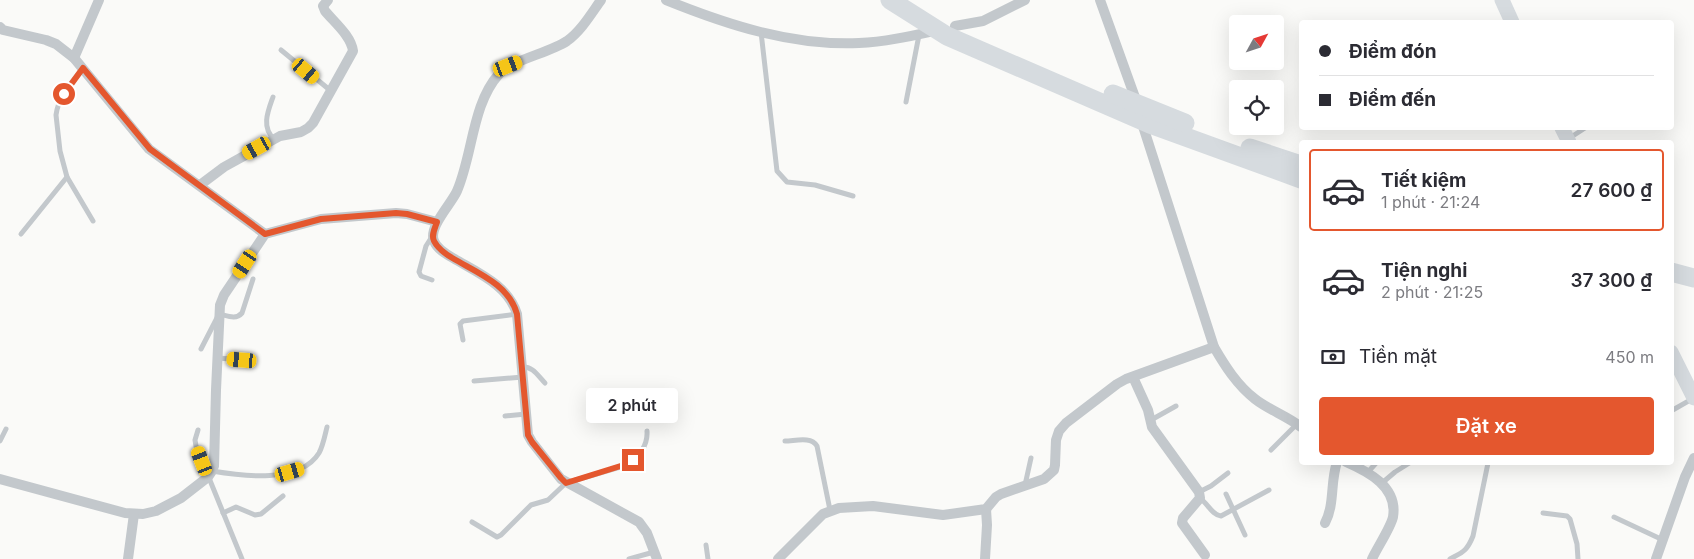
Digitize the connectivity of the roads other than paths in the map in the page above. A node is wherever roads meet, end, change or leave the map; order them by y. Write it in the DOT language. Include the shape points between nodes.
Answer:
graph roads {
  1 [pos="99,0"];
  2 [pos="328,0"];
  3 [pos="601,0"];
  4 [pos="666,0"];
  5 [pos="890,0"];
  6 [pos="912,0"];
  7 [pos="1025,0"];
  8 [pos="1100,0"];
  9 [pos="1502,0"];
  10 [pos="1511,20"];
  11 [pos="946,28"];
  12 [pos="1,31"];
  13 [pos="761,32"];
  14 [pos="919,34"];
  15 [pos="281,50"];
  16 [pos="74,58"];
  17 [pos="83,68"];
  18 [pos="331,92"];
  19 [pos="273,97"];
  20 [pos="906,102"];
  21 [pos="1139,112"];
  22 [pos="1580,130"];
  23 [pos="1566,136"];
  24 [pos="274,139"];
  25 [pos="1299,164"];
  26 [pos="67,177"];
  27 [pos="1299,179"];
  28 [pos="200,185"];
  29 [pos="853,196"];
  30 [pos="92,221"];
  31 [pos="437,222"];
  32 [pos="22,234"];
  33 [pos="265,234"];
  34 [pos="433,234"];
  35 [pos="1674,273"];
  36 [pos="1694,278"];
  37 [pos="253,279"];
  38 [pos="432,280"];
  39 [pos="1674,283"];
  40 [pos="1694,288"];
  41 [pos="220,314"];
  42 [pos="517,314"];
  43 [pos="463,340"];
  44 [pos="1214,347"];
  45 [pos="201,349"];
  46 [pos="217,358"];
  47 [pos="1674,358"];
  48 [pos="242,360"];
  49 [pos="522,372"];
  50 [pos="1133,377"];
  51 [pos="474,381"];
  52 [pos="545,383"];
  53 [pos="1694,398"];
  54 [pos="1176,406"];
  55 [pos="1674,409"];
  56 [pos="526,414"];
  57 [pos="505,416"];
  58 [pos="1150,420"];
  59 [pos="1299,425"];
  60 [pos="327,427"];
  61 [pos="6,429"];
  62 [pos="198,430"];
  63 [pos="647,431"];
  64 [pos="0,441"];
  65 [pos="785,441"];
  66 [pos="1271,450"];
  67 [pos="1031,458"];
  68 [pos="1694,458"];
  69 [pos="1336,465"];
  70 [pos="1353,465"];
  71 [pos="1374,465"];
  72 [pos="1406,465"];
  73 [pos="1488,465"];
  74 [pos="1368,472"];
  75 [pos="1228,473"];
  76 [pos="210,474"];
  77 [pos="0,479"];
  78 [pos="566,483"];
  79 [pos="1382,483"];
  80 [pos="1025,486"];
  81 [pos="1269,490"];
  82 [pos="1226,494"];
  83 [pos="1199,495"];
  84 [pos="282,496"];
  85 [pos="986,509"];
  86 [pos="830,510"];
  87 [pos="1233,510"];
  88 [pos="223,513"];
  89 [pos="1543,513"];
  90 [pos="134,514"];
  91 [pos="1614,516"];
  92 [pos="472,522"];
  93 [pos="1325,523"];
  94 [pos="1245,535"];
  95 [pos="1663,540"];
  96 [pos="706,545"];
  97 [pos="655,555"];
  98 [pos="1206,555"];
  99 [pos="128,559"];
  100 [pos="242,559"];
  101 [pos="629,559"];
  102 [pos="708,559"];
  103 [pos="778,559"];
  104 [pos="985,559"];
  105 [pos="1372,559"];
  106 [pos="1450,559"];
  107 [pos="1578,559"];
  108 [pos="1656,559"];
  1 -- 16 [label="street"];
  2 -- 18 [label="street" via="323,6 325,11 348,37 353,51"];
  3 -- 31 [label="street" via="577,33 538,55 508,66 490,85 482,101 457,192"];
  4 -- 13 [label="street"];
  5 -- 11 [label="highway"];
  6 -- 11 [label="highway"];
  7 -- 11 [label="street" via="983,21"];
  8 -- 21 [label="street"];
  9 -- 10 [label="street"];
  11 -- 14 [label="street"];
  11 -- 21 [label="highway" via="947,36"];
  12 -- 16 [label="street" via="46,40"];
  13 -- 14 [label="street" via="823,43 860,43"];
  13 -- 29 [label="lane" via="777,171 788,182 815,185"];
  14 -- 20 [label="lane"];
  15 -- 18 [label="lane"];
  16 -- 17 [label="street"];
  17 -- 26 [label="lane" via="56,109 60,151"];
  17 -- 28 [label="street" via="150,149"];
  18 -- 24 [label="street" via="308,128"];
  19 -- 24 [label="lane" via="266,120 268,134"];
  21 -- 25 [label="highway"];
  21 -- 27 [label="highway"];
  21 -- 44 [label="street"];
  22 -- 23 [label="lane"];
  24 -- 28 [label="street" via="224,167"];
  26 -- 30 [label="lane"];
  26 -- 32 [label="lane"];
  28 -- 33 [label="street"];
  31 -- 33 [label="street" via="396,213 321,219"];
  31 -- 34 [label="street"];
  33 -- 41 [label="street" via="224,296"];
  34 -- 38 [label="lane" via="426,246 420,272 421,276"];
  34 -- 42 [label="street" via="440,249 508,295"];
  35 -- 36 [label="highway"];
  37 -- 41 [label="lane" via="242,313 234,318"];
  39 -- 40 [label="highway"];
  41 -- 45 [label="lane"];
  41 -- 46 [label="street"];
  42 -- 43 [label="lane" via="463,321 460,324"];
  42 -- 49 [label="street"];
  44 -- 50 [label="street"];
  44 -- 59 [label="street" via="1227,369 1254,398"];
  46 -- 48 [label="lane"];
  46 -- 76 [label="street" via="214,466"];
  47 -- 53 [label="street"];
  49 -- 51 [label="lane"];
  49 -- 52 [label="lane" via="528,366"];
  49 -- 56 [label="street"];
  50 -- 58 [label="street"];
  50 -- 80 [label="street" via="1117,384 1066,422 1056,440 1054,470 1044,479"];
  53 -- 55 [label="lane"];
  54 -- 58 [label="lane"];
  56 -- 57 [label="lane"];
  56 -- 78 [label="street" via="532,442"];
  58 -- 83 [label="street"];
  59 -- 66 [label="lane"];
  60 -- 76 [label="lane" via="320,452 302,468 260,476"];
  61 -- 64 [label="lane"];
  62 -- 76 [label="lane" via="196,446"];
  63 -- 78 [label="lane" via="646,446 627,464"];
  65 -- 86 [label="lane" via="810,440 817,446"];
  67 -- 80 [label="lane"];
  68 -- 95 [label="street"];
  69 -- 93 [label="street" via="1332,505"];
  70 -- 74 [label="street"];
  71 -- 74 [label="lane"];
  72 -- 79 [label="lane"];
  73 -- 106 [label="lane" via="1473,536 1462,553"];
  74 -- 79 [label="street"];
  75 -- 83 [label="lane"];
  76 -- 88 [label="lane"];
  76 -- 90 [label="street" via="181,498 156,511"];
  77 -- 90 [label="street"];
  78 -- 92 [label="lane" via="548,500 531,505 497,537"];
  78 -- 97 [label="street" via="639,522"];
  79 -- 105 [label="street" via="1394,505 1393,519"];
  80 -- 85 [label="street" via="1001,494"];
  81 -- 87 [label="lane"];
  82 -- 87 [label="lane"];
  83 -- 87 [label="lane" via="1218,516"];
  83 -- 98 [label="street" via="1182,523"];
  84 -- 88 [label="lane" via="261,514 255,515 236,507"];
  85 -- 86 [label="street" via="942,515 873,506"];
  85 -- 104 [label="street"];
  86 -- 103 [label="street"];
  87 -- 94 [label="lane"];
  88 -- 100 [label="lane"];
  89 -- 107 [label="lane" via="1570,519"];
  90 -- 99 [label="street"];
  91 -- 95 [label="lane"];
  95 -- 108 [label="street"];
  96 -- 102 [label="lane"];
  97 -- 101 [label="lane"];
}
